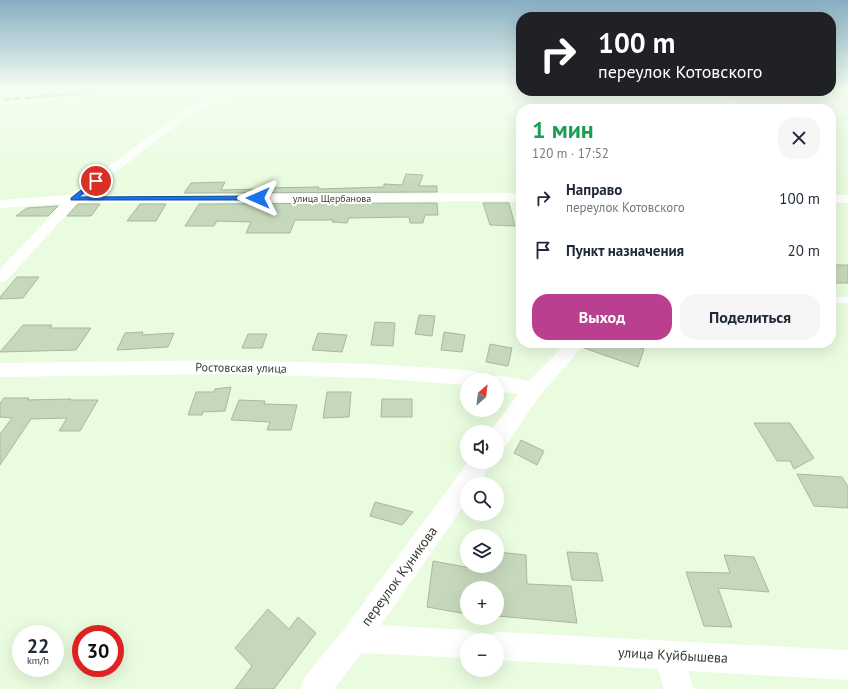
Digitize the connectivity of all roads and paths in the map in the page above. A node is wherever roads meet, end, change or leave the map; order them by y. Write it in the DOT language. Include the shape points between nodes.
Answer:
graph roads {
  1 [pos="176,121"];
  2 [pos="516,197"];
  3 [pos="73,199"];
  4 [pos="836,199"];
  5 [pos="848,199"];
  6 [pos="0,204"];
  7 [pos="0,278"];
  8 [pos="836,300"];
  9 [pos="848,300"];
  10 [pos="572,348"];
  11 [pos="0,370"];
  12 [pos="460,377"];
  13 [pos="504,384"];
  14 [pos="534,389"];
  15 [pos="504,430"];
  16 [pos="476,469"];
  17 [pos="355,638"];
  18 [pos="460,644"];
  19 [pos="504,646"];
  20 [pos="668,655"];
  21 [pos="848,665"];
  22 [pos="315,689"];
  23 [pos="679,689"];
  1 -- 3 [label="street"];
  2 -- 3 [label="street, улица Щербанова"];
  3 -- 6 [label="street, улица Щербанова"];
  3 -- 7 [label="street"];
  4 -- 5 [label="street"];
  8 -- 9 [label="lane"];
  10 -- 14 [label="street"];
  11 -- 12 [label="street, Ростовская улица" via="228,367 370,371"];
  13 -- 14 [label="street"];
  14 -- 15 [label="street"];
  16 -- 17 [label="street, переулок Куникова"];
  17 -- 18 [label="street"];
  17 -- 22 [label="street, переулок Куникова"];
  19 -- 20 [label="street, улица Куйбышева"];
  20 -- 21 [label="street, улица Куйбышева"];
  20 -- 23 [label="street"];
}
